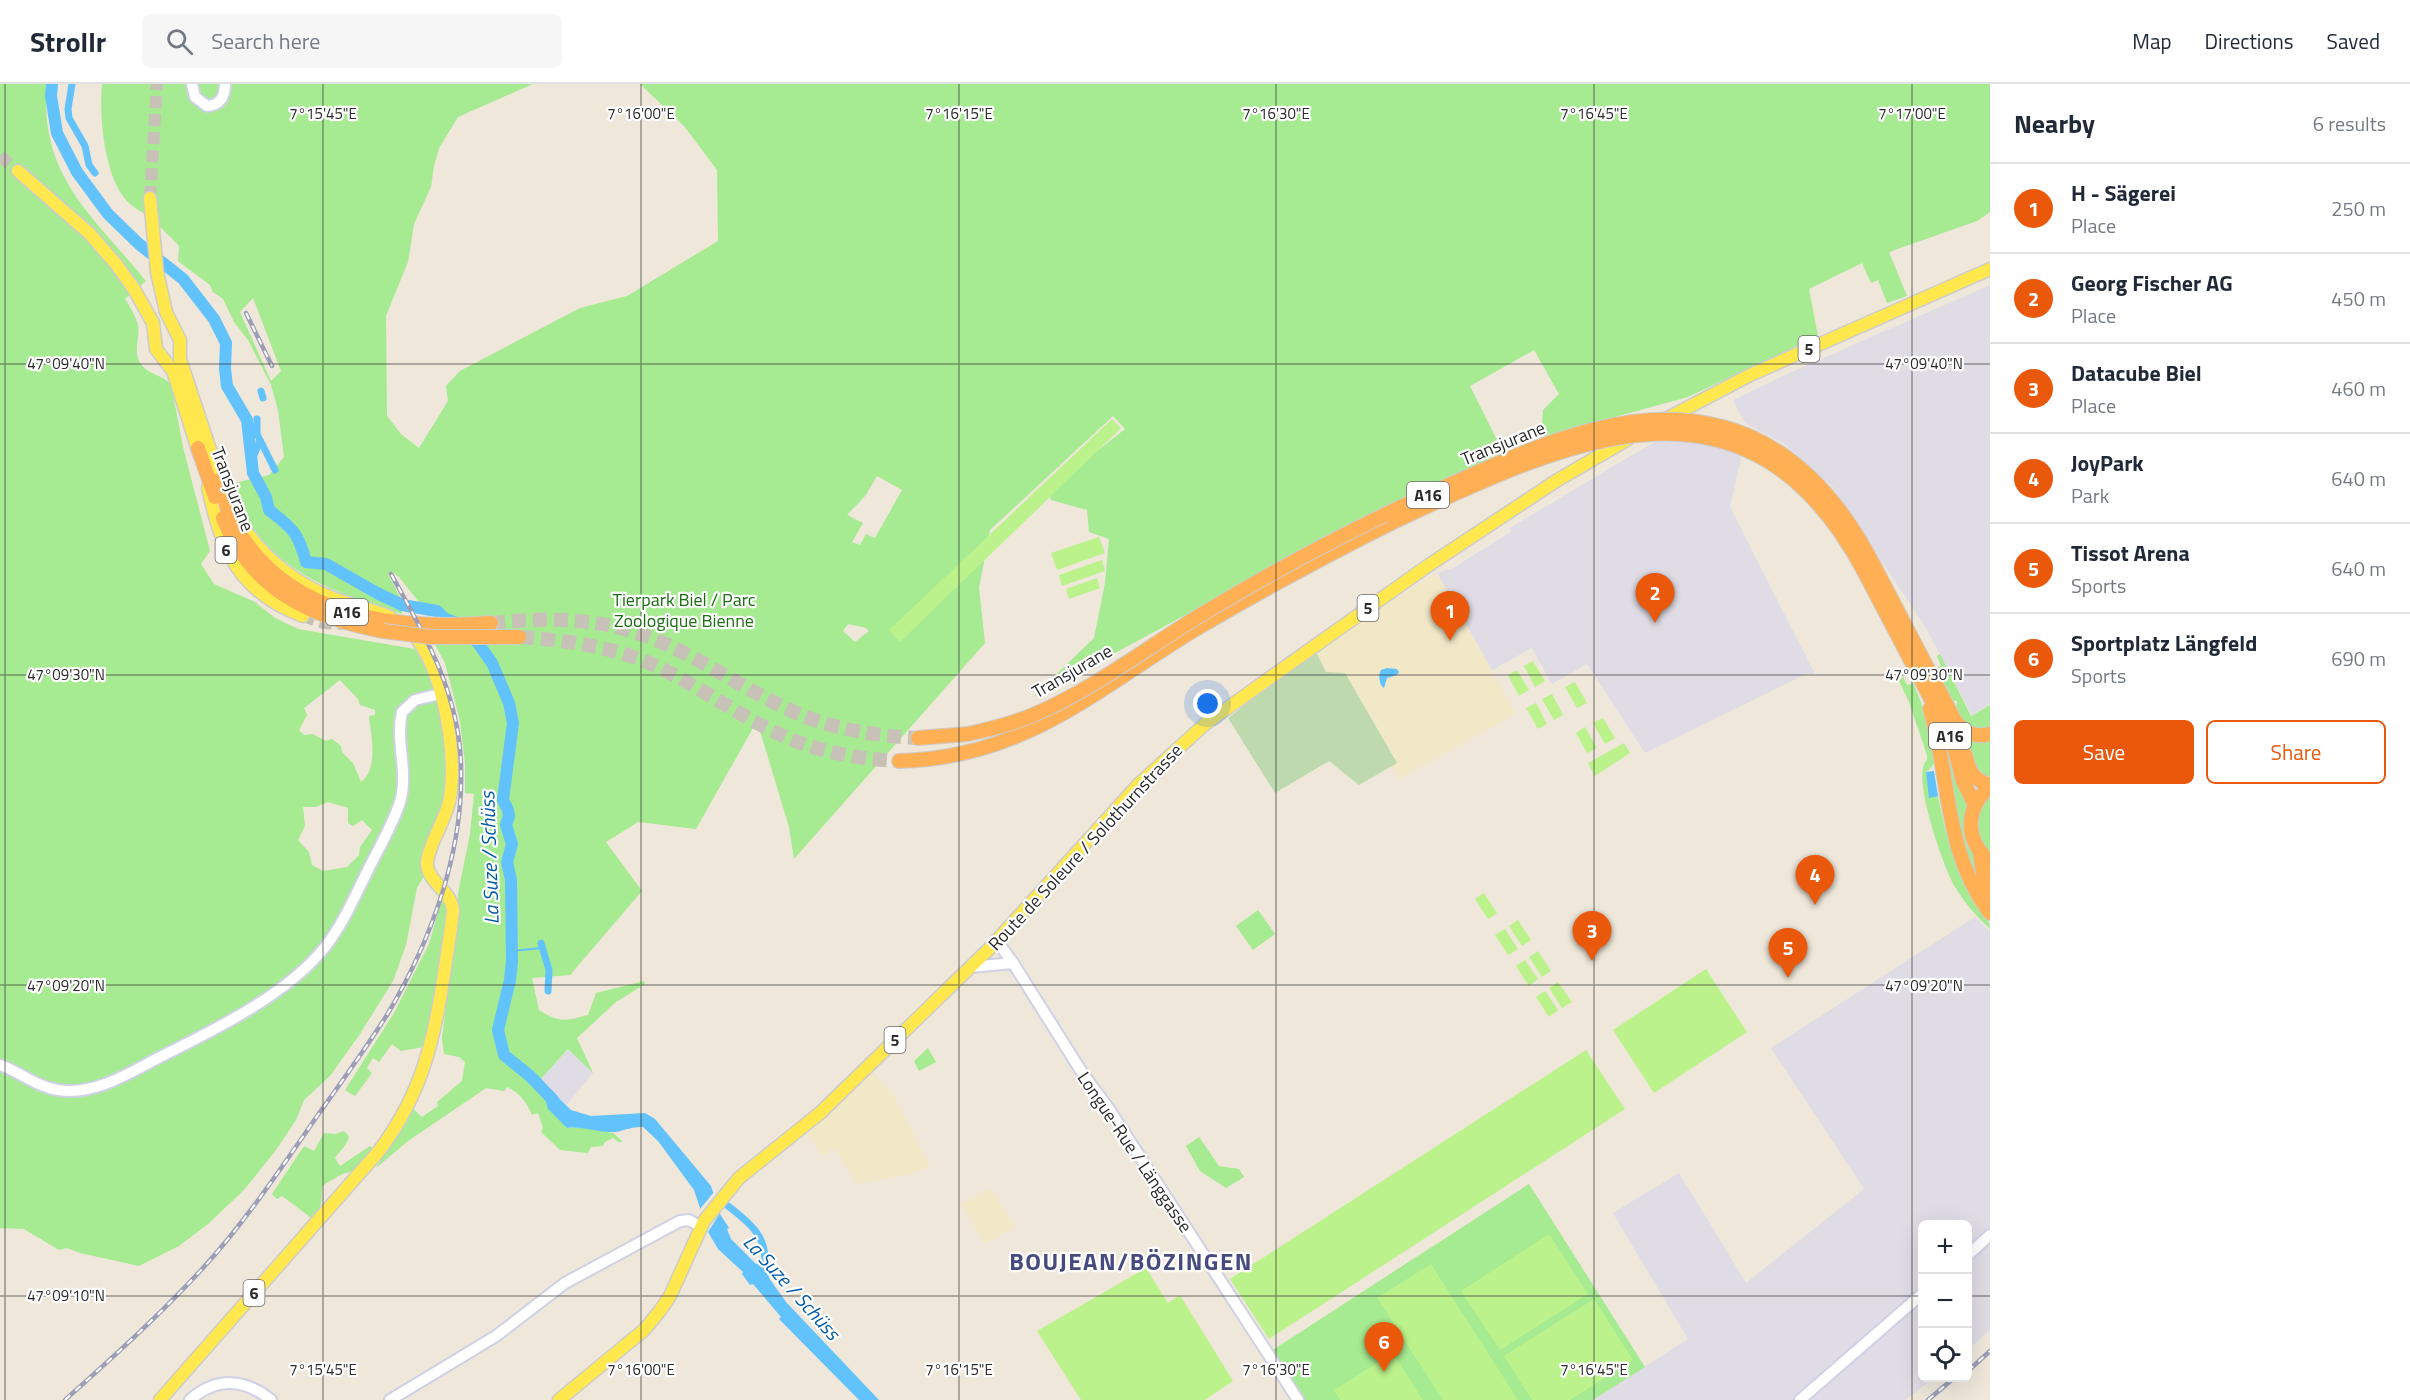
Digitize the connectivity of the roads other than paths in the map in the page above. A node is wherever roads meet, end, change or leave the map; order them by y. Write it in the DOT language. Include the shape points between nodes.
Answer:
graph roads {
  1 [pos="192,84"];
  2 [pos="225,84"];
  3 [pos="18,171"];
  4 [pos="150,198"];
  5 [pos="1990,269"];
  6 [pos="176,333"];
  7 [pos="155,341"];
  8 [pos="179,349"];
  9 [pos="162,354"];
  10 [pos="198,448"];
  11 [pos="219,480"];
  12 [pos="1869,568"];
  13 [pos="303,616"];
  14 [pos="490,623"];
  15 [pos="520,637"];
  16 [pos="1915,671"];
  17 [pos="440,694"];
  18 [pos="1946,705"];
  19 [pos="1990,734"];
  20 [pos="918,738"];
  21 [pos="899,761"];
  22 [pos="1990,786"];
  23 [pos="1975,805"];
  24 [pos="1985,857"];
  25 [pos="1990,904"];
  26 [pos="1990,913"];
  27 [pos="997,941"];
  28 [pos="1013,963"];
  29 [pos="970,967"];
  30 [pos="0,1065"];
  31 [pos="702,1224"];
  32 [pos="1990,1235"];
  33 [pos="1972,1251"];
  34 [pos="1918,1298"];
  35 [pos="160,1400"];
  36 [pos="190,1400"];
  37 [pos="271,1400"];
  38 [pos="390,1400"];
  39 [pos="559,1400"];
  40 [pos="1298,1400"];
  41 [pos="1800,1400"];
  1 -- 2 [label="street" via="195,97 207,106 222,100"];
  3 -- 7 [label="main road, 6" via="90,234 116,264 153,323"];
  4 -- 6 [label="main road, 6" via="157,272"];
  5 -- 27 [label="main road, Route de Soleure / Solothurnstrasse / 5" via="1771,365 1688,406 1556,481 1426,567 1204,724 1176,748"];
  6 -- 7 [label="main road" via="163,331"];
  6 -- 8 [label="main road, 6"];
  7 -- 9 [label="main road, 6"];
  8 -- 9 [label="main road" via="171,355"];
  8 -- 11 [label="main road, Transjurane / 6"];
  9 -- 10 [label="main road, Transjurane / 6" via="175,377"];
  10 -- 13 [label="main road, 6" via="220,536 234,564 264,596"];
  10 -- 15 [label="highway, Transjurane / A16, bridge" via="224,521 244,556 268,583 298,605 338,621 383,631 445,637"];
  11 -- 14 [label="highway, Transjurane / A16" via="231,517 249,546 277,576 307,597 341,611 390,622 439,626"];
  11 -- 17 [label="main road, 6" via="249,535 282,569 316,591 407,627 430,664"];
  12 -- 16 [label="highway, Transjurane / A16"];
  12 -- 18 [label="highway, Transjurane / A16"];
  12 -- 20 [label="highway, Transjurane / A16, bridge" via="1851,525 1829,496 1773,448 1704,423 1667,420 1613,425 1543,445 1412,502 1264,578 1056,704 968,734"];
  12 -- 21 [label="highway, Transjurane / A16, bridge" via="1810,494 1754,453 1686,435 1633,435 1600,440 1526,463 1395,521 1240,603 1038,728 998,745 951,757"];
  16 -- 23 [label="highway, A16" via="1952,739 1961,776"];
  16 -- 26 [label="highway" via="1936,732 1957,850 1969,880"];
  17 -- 30 [label="street" via="415,700 402,712 404,773 400,801 335,932 303,971 231,1019 94,1088 80,1091 45,1087"];
  17 -- 35 [label="main road, 6" via="450,740 452,787 427,865 432,878 449,897 453,910 435,1030 414,1094 379,1151"];
  18 -- 19 [label="highway" via="1969,734"];
  18 -- 22 [label="highway, A16" via="1970,772"];
  22 -- 23 [label="highway"];
  23 -- 24 [label="highway" via="1971,831"];
  24 -- 25 [label="highway" via="1985,886"];
  27 -- 28 [label="street, Longue-Rue / Länggasse"];
  27 -- 29 [label="main road, Route de Soleure / Solothurnstrasse / 5"];
  28 -- 29 [label="street"];
  28 -- 40 [label="street, Longue-Rue / Länggasse"];
  29 -- 31 [label="main road, Route de Soleure / Solothurnstrasse / 5" via="820,1113 752,1166 717,1202"];
  31 -- 38 [label="street" via="680,1221 582,1273 496,1336"];
  31 -- 39 [label="main road, 5" via="659,1312 644,1330"];
  32 -- 33 [label="street"];
  34 -- 41 [label="street"];
  36 -- 37 [label="street" via="209,1387 231,1382 254,1388"];
}
